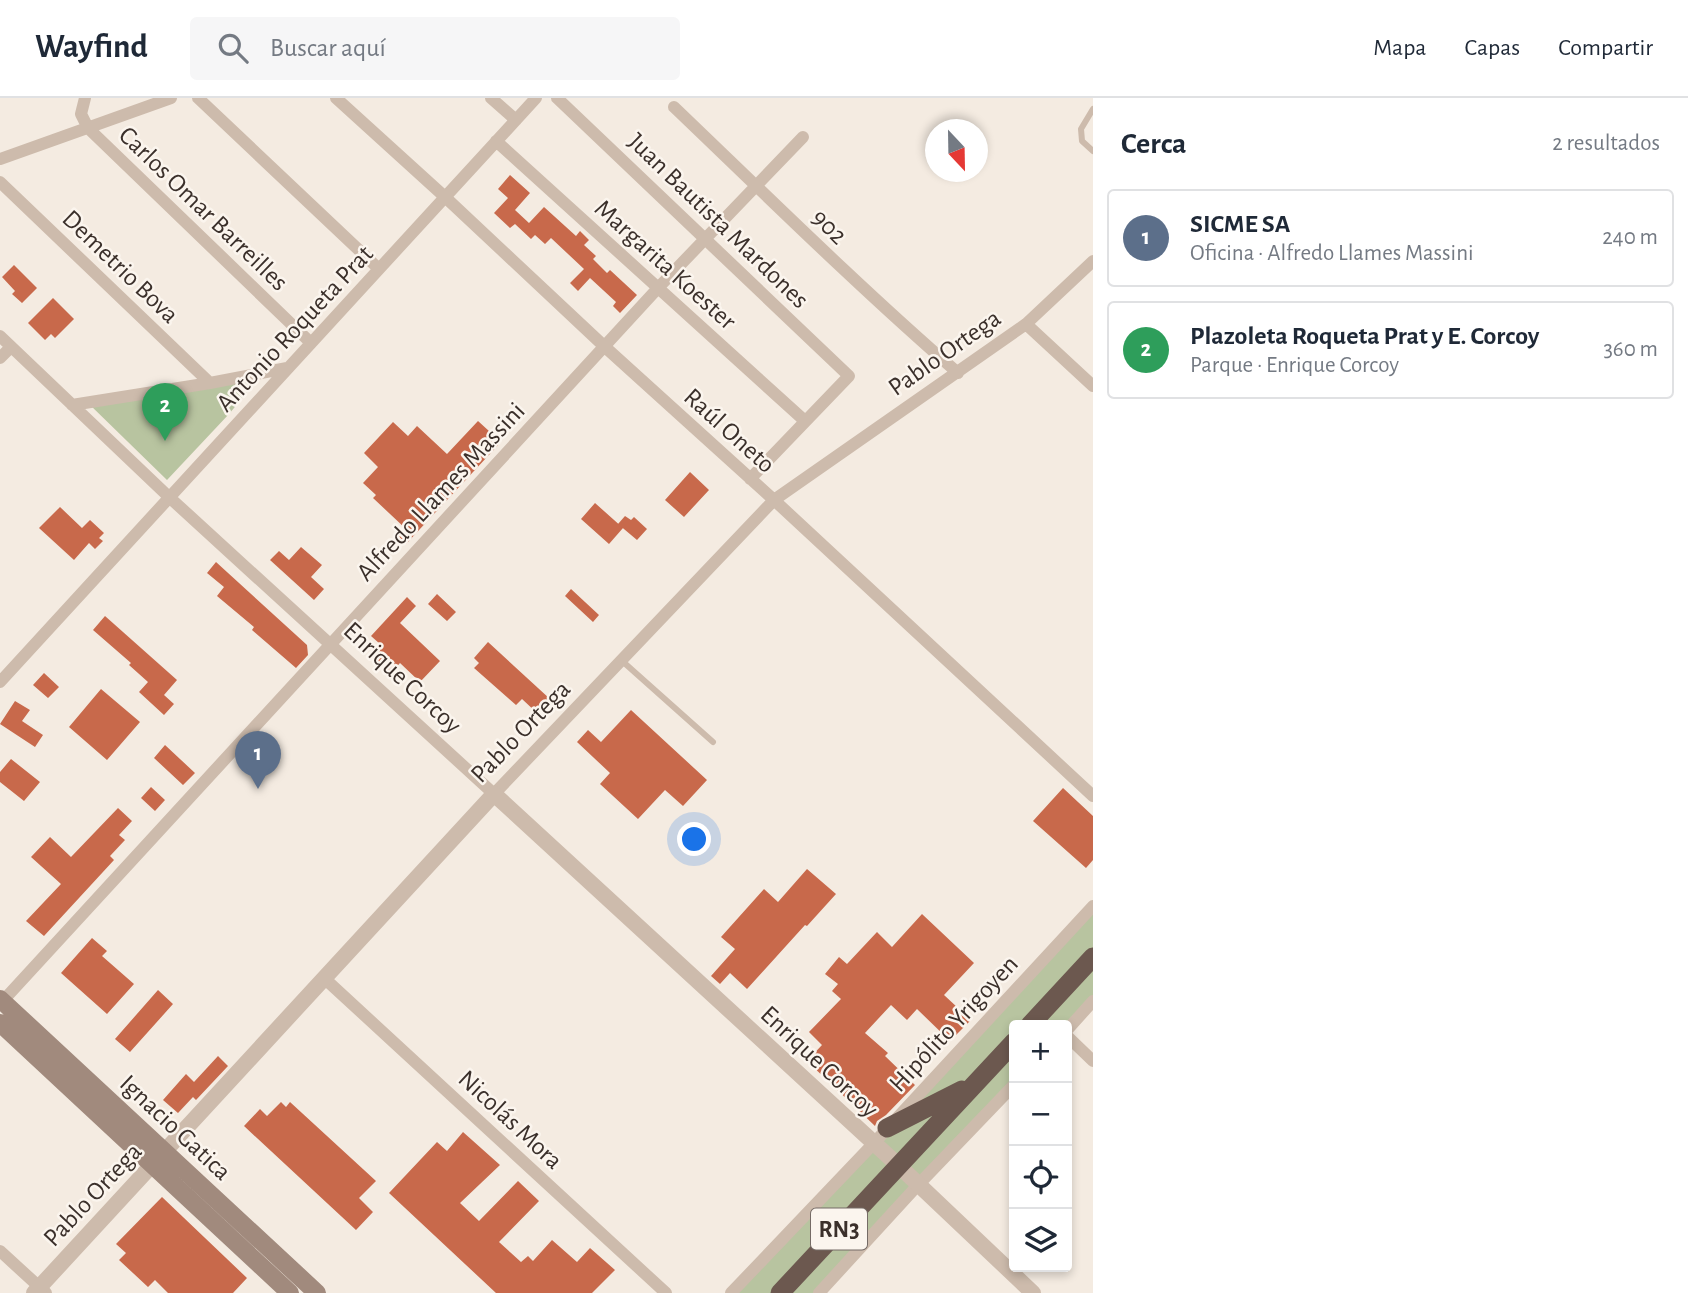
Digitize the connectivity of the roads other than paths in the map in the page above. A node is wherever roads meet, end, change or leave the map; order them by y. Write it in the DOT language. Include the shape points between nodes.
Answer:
graph roads {
  1 [pos="85,98"];
  2 [pos="171,98"];
  3 [pos="198,98"];
  4 [pos="336,98"];
  5 [pos="491,98"];
  6 [pos="536,98"];
  7 [pos="557,98"];
  8 [pos="674,107"];
  9 [pos="1093,109"];
  10 [pos="516,120"];
  11 [pos="88,128"];
  12 [pos="803,137"];
  13 [pos="496,141"];
  14 [pos="1093,151"];
  15 [pos="0,159"];
  16 [pos="0,182"];
  17 [pos="757,186"];
  18 [pos="445,197"];
  19 [pos="705,239"];
  20 [pos="1093,261"];
  21 [pos="379,269"];
  22 [pos="658,288"];
  23 [pos="1026,324"];
  24 [pos="0,336"];
  25 [pos="312,343"];
  26 [pos="10,347"];
  27 [pos="605,347"];
  28 [pos="0,358"];
  29 [pos="288,368"];
  30 [pos="958,373"];
  31 [pos="210,383"];
  32 [pos="1093,386"];
  33 [pos="72,405"];
  34 [pos="805,421"];
  35 [pos="750,479"];
  36 [pos="169,498"];
  37 [pos="774,500"];
  38 [pos="330,643"];
  39 [pos="621,660"];
  40 [pos="0,682"];
  41 [pos="713,742"];
  42 [pos="494,794"];
  43 [pos="1093,796"];
  44 [pos="1093,906"];
  45 [pos="1093,957"];
  46 [pos="324,978"];
  47 [pos="1,1001"];
  48 [pos="1093,1001"];
  49 [pos="1035,1020"];
  50 [pos="0,1023"];
  51 [pos="1072,1024"];
  52 [pos="1072,1041"];
  53 [pos="1009,1047"];
  54 [pos="1093,1062"];
  55 [pos="1009,1063"];
  56 [pos="981,1077"];
  57 [pos="1009,1089"];
  58 [pos="887,1128"];
  59 [pos="874,1143"];
  60 [pos="159,1158"];
  61 [pos="898,1166"];
  62 [pos="918,1185"];
  63 [pos="0,1251"];
  64 [pos="301,1278"];
  65 [pos="40,1291"];
  66 [pos="290,1293"];
  67 [pos="317,1293"];
  68 [pos="666,1293"];
  69 [pos="731,1293"];
  70 [pos="780,1293"];
  71 [pos="819,1293"];
  72 [pos="1034,1293"];
  1 -- 11 [label="street, Carlos Omar Barreilles" via="81,114"];
  2 -- 11 [label="street"];
  3 -- 21 [label="street"];
  4 -- 18 [label="street, Raúl Oneto"];
  5 -- 10 [label="street"];
  6 -- 10 [label="street, Antonio Roqueta Prat"];
  7 -- 19 [label="street, Juan Bautista Mardones"];
  8 -- 17 [label="street, 902"];
  9 -- 14 [label="lane" via="1081,129 1082,141"];
  10 -- 13 [label="street, Antonio Roqueta Prat"];
  11 -- 15 [label="street"];
  11 -- 25 [label="street, Carlos Omar Barreilles"];
  12 -- 17 [label="street, Alfredo Llames Massini"];
  13 -- 18 [label="street, Antonio Roqueta Prat"];
  13 -- 22 [label="street, Margarita Koester"];
  16 -- 31 [label="street, Demetrio Bova"];
  17 -- 19 [label="street, Alfredo Llames Massini"];
  17 -- 30 [label="street, 902"];
  18 -- 21 [label="street, Antonio Roqueta Prat"];
  18 -- 27 [label="street, Raúl Oneto"];
  19 -- 22 [label="street, Alfredo Llames Massini"];
  19 -- 34 [label="street, Juan Bautista Mardones" via="849,376"];
  20 -- 23 [label="street, Pablo Ortega"];
  21 -- 25 [label="street, Antonio Roqueta Prat"];
  22 -- 27 [label="street, Alfredo Llames Massini"];
  22 -- 34 [label="street, Margarita Koester"];
  23 -- 30 [label="street, Pablo Ortega"];
  23 -- 32 [label="street"];
  24 -- 26 [label="street, Enrique Corcoy"];
  25 -- 29 [label="street, Antonio Roqueta Prat"];
  26 -- 28 [label="street"];
  26 -- 33 [label="street, Enrique Corcoy"];
  27 -- 35 [label="street, Raúl Oneto"];
  27 -- 38 [label="street, Alfredo Llames Massini"];
  29 -- 31 [label="street"];
  29 -- 36 [label="street, Antonio Roqueta Prat"];
  30 -- 37 [label="street, Pablo Ortega"];
  31 -- 33 [label="street"];
  33 -- 36 [label="street, Enrique Corcoy"];
  34 -- 35 [label="street"];
  35 -- 37 [label="street, Raúl Oneto"];
  36 -- 38 [label="street, Enrique Corcoy"];
  36 -- 40 [label="street, Antonio Roqueta Prat"];
  37 -- 39 [label="street, Pablo Ortega"];
  37 -- 43 [label="street, Raúl Oneto"];
  38 -- 42 [label="street, Enrique Corcoy"];
  38 -- 47 [label="street, Alfredo Llames Massini"];
  39 -- 41 [label="lane"];
  39 -- 42 [label="street, Pablo Ortega"];
  42 -- 46 [label="street, Pablo Ortega"];
  42 -- 59 [label="street, Enrique Corcoy"];
  44 -- 58 [label="street, Hipólito Yrigoyen"];
  45 -- 49 [label="highway"];
  46 -- 60 [label="street, Pablo Ortega"];
  46 -- 68 [label="street, Nicolás Mora"];
  47 -- 60 [label="main road, Ignacio Gatica"];
  48 -- 51 [label="street"];
  50 -- 60 [label="main road, Ignacio Gatica"];
  52 -- 54 [label="street"];
  53 -- 56 [label="highway, RN3"];
  55 -- 56 [label="highway"];
  56 -- 58 [label="highway"];
  56 -- 61 [label="highway, RN3"];
  57 -- 62 [label="street"];
  58 -- 59 [label="street, Hipólito Yrigoyen"];
  59 -- 61 [label="street, Enrique Corcoy"];
  59 -- 69 [label="street, Hipólito Yrigoyen"];
  60 -- 64 [label="main road, Ignacio Gatica"];
  60 -- 65 [label="street, Pablo Ortega"];
  60 -- 66 [label="main road, Ignacio Gatica"];
  61 -- 62 [label="street, Enrique Corcoy"];
  61 -- 70 [label="highway, RN3"];
  62 -- 71 [label="street"];
  62 -- 72 [label="street, Enrique Corcoy"];
  63 -- 65 [label="street"];
  64 -- 66 [label="street"];
  64 -- 67 [label="main road, Ignacio Gatica"];
}
